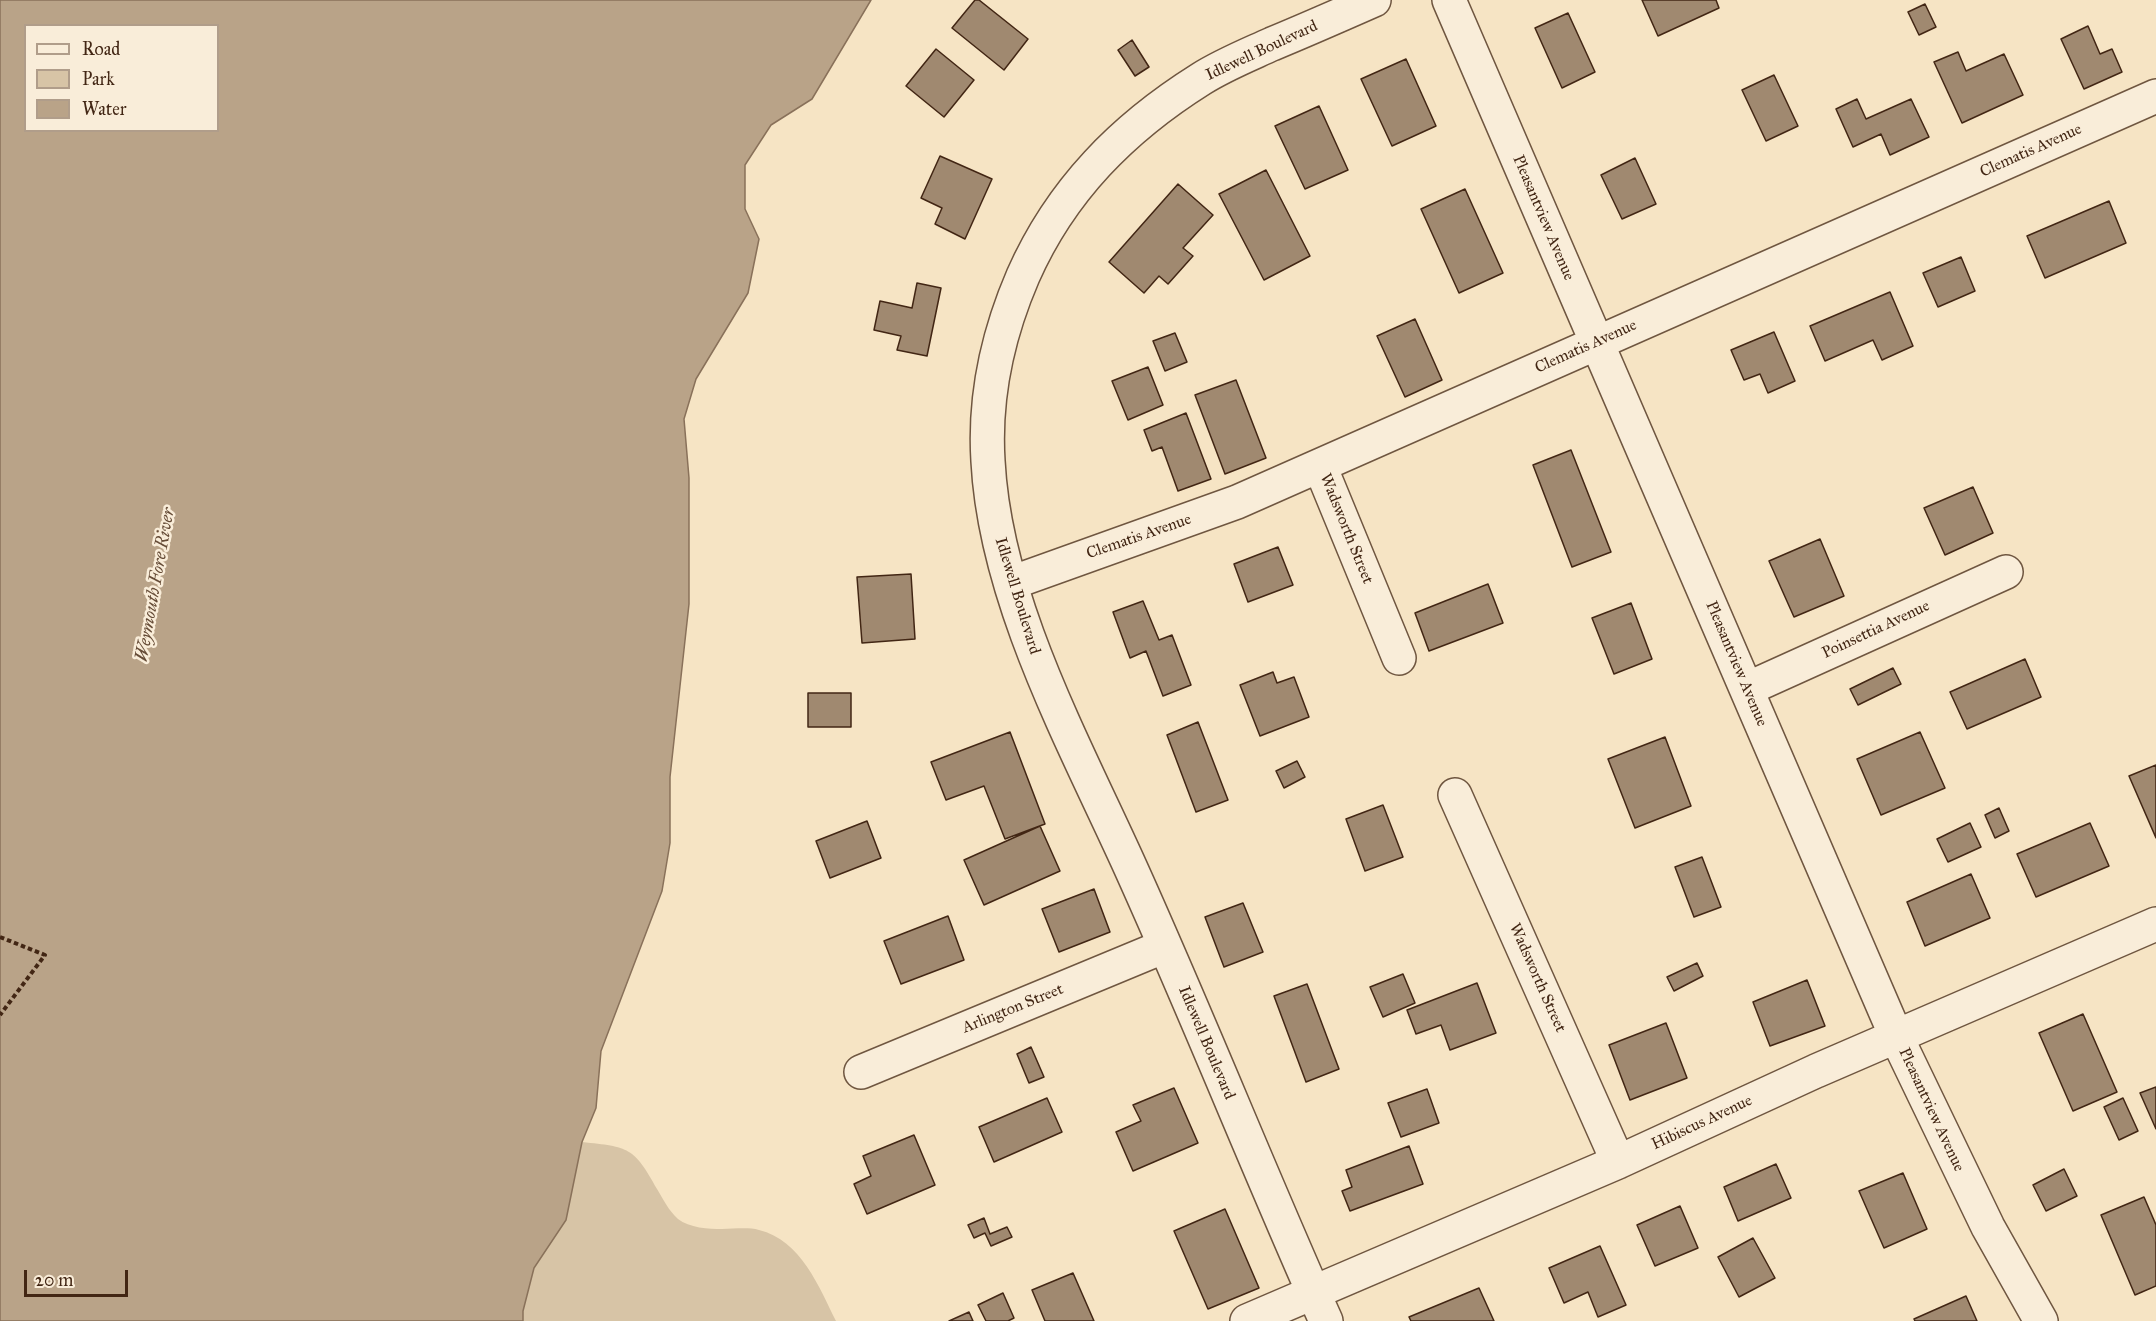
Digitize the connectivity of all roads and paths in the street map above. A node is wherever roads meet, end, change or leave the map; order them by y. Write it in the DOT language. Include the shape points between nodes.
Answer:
graph roads {
  1 [pos="1374,0"];
  2 [pos="1449,0"];
  3 [pos="2156,96"];
  4 [pos="1597,342"];
  5 [pos="1320,466"];
  6 [pos="2006,572"];
  7 [pos="1011,583"];
  8 [pos="1399,658"];
  9 [pos="1747,689"];
  10 [pos="1455,795"];
  11 [pos="2156,924"];
  12 [pos="0,937"];
  13 [pos="1165,946"];
  14 [pos="0,1014"];
  15 [pos="1896,1036"];
  16 [pos="861,1072"];
  17 [pos="1618,1162"];
  18 [pos="1320,1307"];
  19 [pos="1247,1321"];
  20 [pos="2041,1321"];
  1 -- 7 [label="street, Idlewell Boulevard" via="1195,83 1103,156 1076,186 1049,226 1006,318 990,401 990,489"];
  2 -- 4 [label="street, Pleasantview Avenue"];
  3 -- 4 [label="street, Clematis Avenue"];
  4 -- 5 [label="street, Clematis Avenue"];
  4 -- 9 [label="street, Pleasantview Avenue"];
  5 -- 7 [label="street, Clematis Avenue" via="1210,512"];
  5 -- 8 [label="street, Wadsworth Street"];
  6 -- 9 [label="street, Poinsettia Avenue"];
  7 -- 13 [label="street, Idlewell Boulevard" via="1030,643"];
  9 -- 15 [label="street, Pleasantview Avenue"];
  10 -- 17 [label="street, Wadsworth Street"];
  11 -- 15 [label="street, Hibiscus Avenue"];
  12 -- 14 [label="path" via="45,955"];
  13 -- 16 [label="street, Arlington Street"];
  13 -- 18 [label="street, Idlewell Boulevard"];
  15 -- 17 [label="street, Hibiscus Avenue"];
  15 -- 20 [label="street, Pleasantview Avenue" via="1988,1227"];
  17 -- 18 [label="street, Hibiscus Avenue"];
  18 -- 19 [label="street, Hibiscus Avenue"];
}
